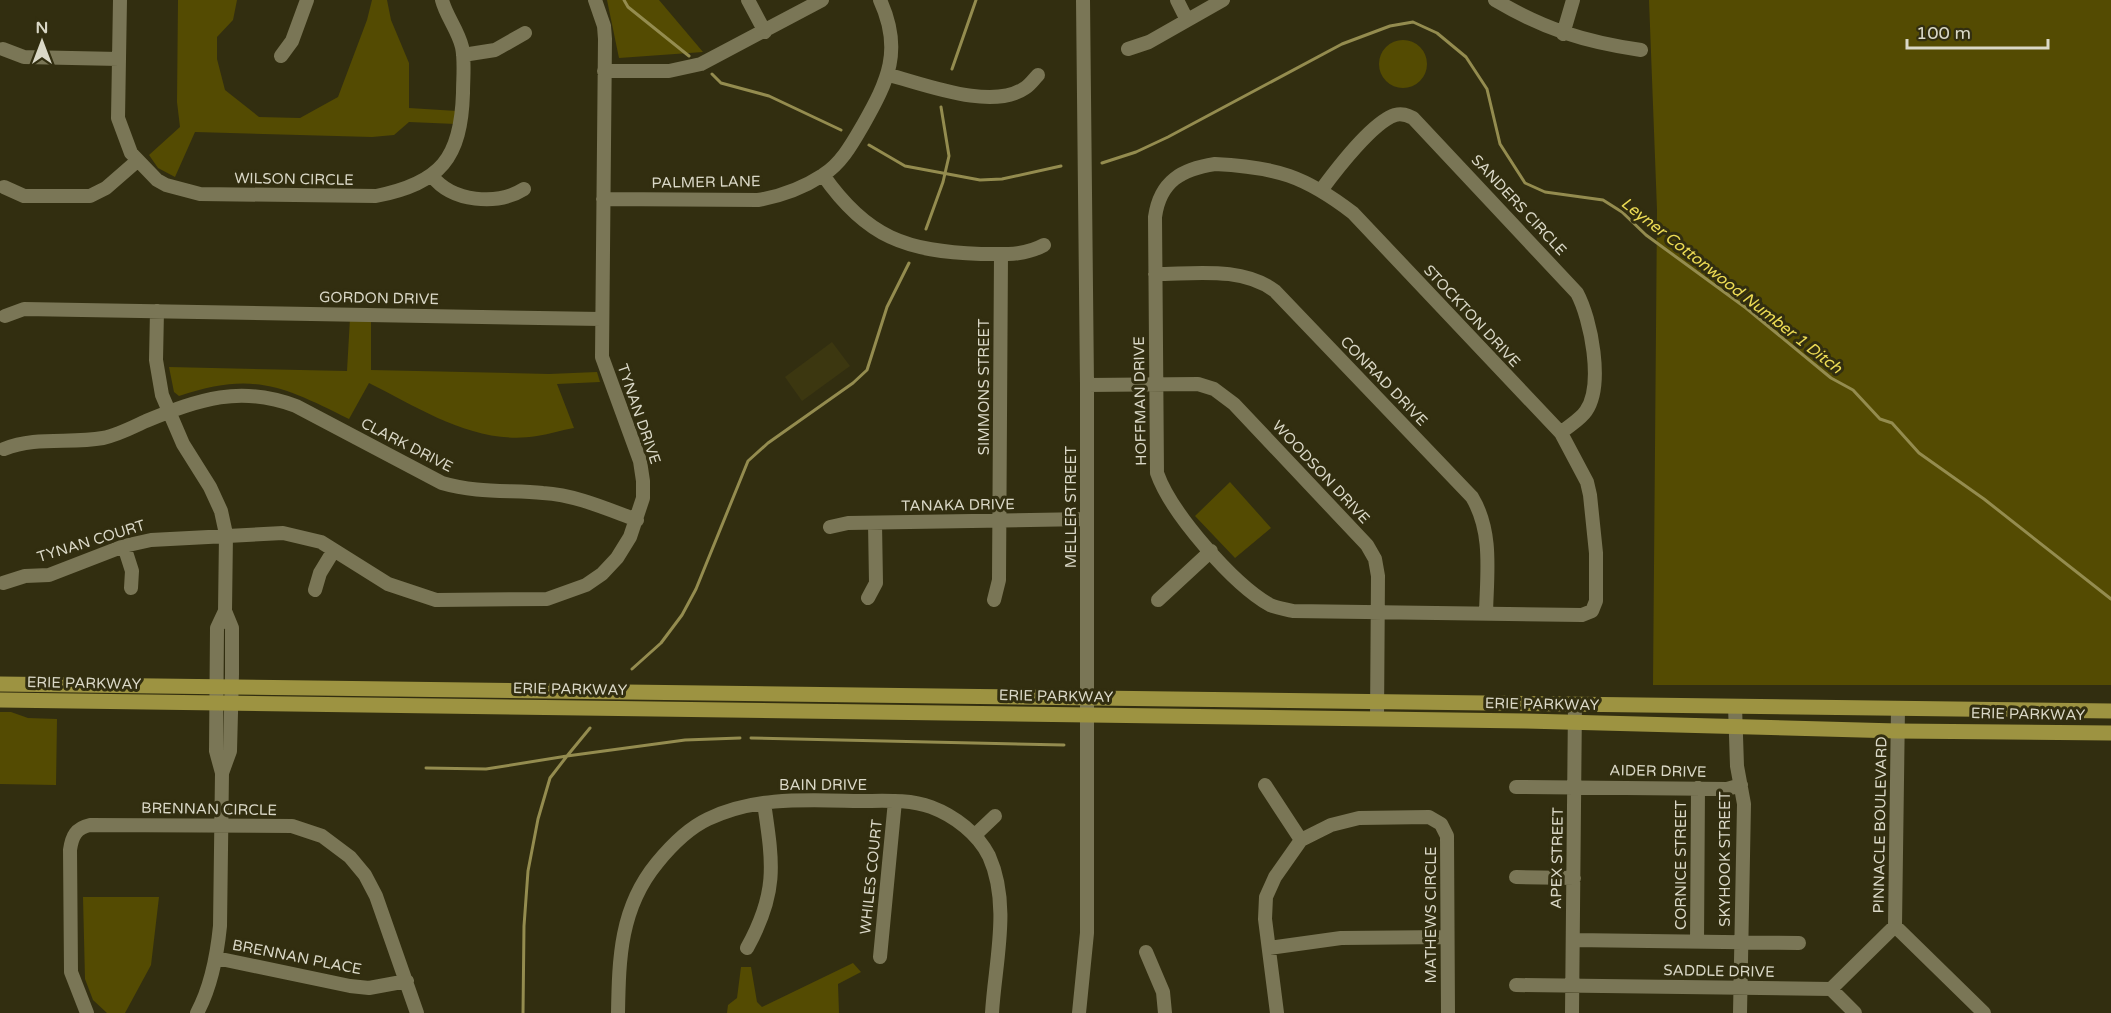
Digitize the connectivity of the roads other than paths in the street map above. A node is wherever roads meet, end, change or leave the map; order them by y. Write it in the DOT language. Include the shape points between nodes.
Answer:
graph roads {
  1 [pos="120,0"];
  2 [pos="307,0"];
  3 [pos="442,0"];
  4 [pos="595,0"];
  5 [pos="748,0"];
  6 [pos="822,0"];
  7 [pos="880,0"];
  8 [pos="1083,0"];
  9 [pos="1176,0"];
  10 [pos="1223,0"];
  11 [pos="1495,0"];
  12 [pos="1573,0"];
  13 [pos="1187,20"];
  14 [pos="525,33"];
  15 [pos="765,33"];
  16 [pos="1563,34"];
  17 [pos="3,49"];
  18 [pos="1128,49"];
  19 [pos="1641,50"];
  20 [pos="463,55"];
  21 [pos="281,56"];
  22 [pos="119,59"];
  23 [pos="604,71"];
  24 [pos="889,75"];
  25 [pos="1038,75"];
  26 [pos="137,161"];
  27 [pos="1190,169"];
  28 [pos="824,175"];
  29 [pos="432,176"];
  30 [pos="4,187"];
  31 [pos="524,189"];
  32 [pos="1322,189"];
  33 [pos="603,199"];
  34 [pos="1044,245"];
  35 [pos="1001,254"];
  36 [pos="1155,274"];
  37 [pos="157,311"];
  38 [pos="5,315"];
  39 [pos="601,319"];
  40 [pos="1155,383"];
  41 [pos="1087,385"];
  42 [pos="169,412"];
  43 [pos="1560,433"];
  44 [pos="4,449"];
  45 [pos="1087,519"];
  46 [pos="637,520"];
  47 [pos="1000,520"];
  48 [pos="874,523"];
  49 [pos="830,527"];
  50 [pos="226,534"];
  51 [pos="124,546"];
  52 [pos="334,550"];
  53 [pos="1211,551"];
  54 [pos="3,583"];
  55 [pos="131,588"];
  56 [pos="315,590"];
  57 [pos="868,598"];
  58 [pos="994,600"];
  59 [pos="1158,600"];
  60 [pos="1592,611"];
  61 [pos="1378,612"];
  62 [pos="1486,613"];
  63 [pos="0,684"];
  64 [pos="224,686"];
  65 [pos="1086,697"];
  66 [pos="0,700"];
  67 [pos="224,702"];
  68 [pos="1377,702"];
  69 [pos="1575,704"];
  70 [pos="1736,706"];
  71 [pos="1898,708"];
  72 [pos="2111,711"];
  73 [pos="1086,715"];
  74 [pos="1377,719"];
  75 [pos="1575,722"];
  76 [pos="1735,727"];
  77 [pos="1898,731"];
  78 [pos="2111,733"];
  79 [pos="1265,785"];
  80 [pos="1741,786"];
  81 [pos="1516,787"];
  82 [pos="1575,787"];
  83 [pos="1698,788"];
  84 [pos="895,801"];
  85 [pos="764,803"];
  86 [pos="995,816"];
  87 [pos="222,825"];
  88 [pos="975,835"];
  89 [pos="1301,840"];
  90 [pos="1516,877"];
  91 [pos="1574,878"];
  92 [pos="1895,926"];
  93 [pos="1447,937"];
  94 [pos="1573,940"];
  95 [pos="1697,942"];
  96 [pos="1741,942"];
  97 [pos="1799,943"];
  98 [pos="747,948"];
  99 [pos="1269,948"];
  100 [pos="1146,952"];
  101 [pos="880,957"];
  102 [pos="216,958"];
  103 [pos="407,981"];
  104 [pos="1516,985"];
  105 [pos="1573,986"];
  106 [pos="1741,988"];
  107 [pos="1831,989"];
  108 [pos="87,1013"];
  109 [pos="197,1013"];
  110 [pos="417,1013"];
  111 [pos="618,1013"];
  112 [pos="992,1013"];
  113 [pos="1079,1013"];
  114 [pos="1165,1013"];
  115 [pos="1276,1013"];
  116 [pos="1448,1013"];
  117 [pos="1572,1013"];
  118 [pos="1740,1013"];
  119 [pos="1855,1013"];
  120 [pos="1984,1013"];
  1 -- 22 [label="street, WILSON CIRCLE"];
  2 -- 21 [label="street" via="292,41"];
  3 -- 20 [label="street, WILSON CIRCLE"];
  4 -- 23 [label="street, TYNAN DRIVE" via="604,26"];
  5 -- 15 [label="street"];
  6 -- 15 [label="street"];
  7 -- 24 [label="street, PALMER LANE" via="892,38"];
  8 -- 41 [label="street, MELLER STREET"];
  9 -- 13 [label="street"];
  10 -- 13 [label="street"];
  11 -- 16 [label="street" via="1530,21"];
  12 -- 16 [label="street"];
  13 -- 18 [label="street"];
  14 -- 20 [label="street" via="495,50"];
  15 -- 23 [label="street" via="715,59 687,68"];
  16 -- 19 [label="street"];
  17 -- 22 [label="street" via="24,57"];
  20 -- 29 [label="street, WILSON CIRCLE" via="460,133 455,147"];
  22 -- 26 [label="street, WILSON CIRCLE" via="118,118"];
  23 -- 33 [label="street, TYNAN DRIVE"];
  24 -- 25 [label="street" via="988,97 1024,89"];
  24 -- 28 [label="street, PALMER LANE" via="853,142"];
  26 -- 29 [label="street, WILSON CIRCLE" via="166,185 200,194 376,196 404,191"];
  26 -- 30 [label="street" via="106,188 90,196 24,196"];
  27 -- 32 [label="street, STOCKTON DRIVE" via="1215,164 1263,168"];
  27 -- 36 [label="street, HOFFMAN DRIVE" via="1164,187 1156,206"];
  28 -- 33 [label="street, PALMER LANE" via="779,196 758,200"];
  28 -- 35 [label="street" via="857,216 901,242 938,252"];
  29 -- 31 [label="street" via="442,188 462,197 510,198"];
  32 -- 43 [label="street, STOCKTON DRIVE" via="1353,213"];
  32 -- 43 [label="street, SANDERS CIRCLE" via="1343,160 1388,119 1401,114 1413,118 1577,293 1586,310 1593,343 1593,391 1585,412"];
  33 -- 39 [label="street, TYNAN DRIVE"];
  34 -- 35 [label="street" via="1029,253"];
  35 -- 47 [label="street, SIMMONS STREET"];
  36 -- 40 [label="street, HOFFMAN DRIVE"];
  36 -- 62 [label="street, CONRAD DRIVE" via="1235,274 1275,291 1472,496 1487,531"];
  37 -- 38 [label="street, GORDON DRIVE" via="24,309"];
  37 -- 39 [label="street, GORDON DRIVE"];
  37 -- 42 [label="street" via="156,360"];
  39 -- 46 [label="street, TYNAN DRIVE" via="602,357 640,462 643,490"];
  40 -- 41 [label="street, WOODSON DRIVE"];
  40 -- 53 [label="street, HOFFMAN DRIVE" via="1157,473 1174,508"];
  40 -- 61 [label="street, WOODSON DRIVE" via="1198,384 1214,389 1234,404 1366,545 1375,559"];
  41 -- 45 [label="street, MELLER STREET"];
  42 -- 44 [label="street, CLARK DRIVE" via="106,438 23,441"];
  42 -- 46 [label="street, CLARK DRIVE" via="225,395 271,397 296,406 442,483 464,489 569,496"];
  42 -- 50 [label="street" via="183,444 210,487"];
  43 -- 60 [label="street, STOCKTON DRIVE" via="1587,482 1595,521 1596,601"];
  45 -- 47 [label="street, TANAKA DRIVE"];
  45 -- 65 [label="street, MELLER STREET"];
  46 -- 52 [label="street, TYNAN DRIVE" via="618,558 602,574 576,590 547,600 436,600 388,584"];
  47 -- 48 [label="street, TANAKA DRIVE"];
  47 -- 58 [label="street, SIMMONS STREET" via="999,580"];
  48 -- 49 [label="street, TANAKA DRIVE"];
  48 -- 57 [label="street" via="876,584"];
  50 -- 51 [label="street, TYNAN COURT"];
  50 -- 52 [label="street, TYNAN DRIVE" via="283,533 302,536"];
  50 -- 64 [label="street" via="225,611 232,628"];
  51 -- 54 [label="street, TYNAN COURT" via="49,575 25,576"];
  51 -- 55 [label="street" via="132,571"];
  52 -- 56 [label="street"];
  53 -- 59 [label="street"];
  53 -- 61 [label="street, HOFFMAN DRIVE" via="1255,595 1273,606 1293,611"];
  60 -- 62 [label="street, HOFFMAN DRIVE" via="1582,615"];
  61 -- 62 [label="street, HOFFMAN DRIVE"];
  61 -- 68 [label="street, WOODSON DRIVE"];
  63 -- 64 [label="main road, ERIE PARKWAY"];
  64 -- 65 [label="main road, ERIE PARKWAY"];
  64 -- 67 [label="street"];
  65 -- 68 [label="main road, ERIE PARKWAY"];
  65 -- 73 [label="street, MELLER STREET"];
  66 -- 67 [label="main road, ERIE PARKWAY"];
  67 -- 73 [label="main road, ERIE PARKWAY"];
  67 -- 87 [label="street" via="230,751 222,773"];
  68 -- 69 [label="main road, ERIE PARKWAY"];
  68 -- 74 [label="street, WOODSON DRIVE"];
  69 -- 70 [label="main road, ERIE PARKWAY"];
  69 -- 75 [label="street, APEX STREET"];
  70 -- 71 [label="main road, ERIE PARKWAY"];
  70 -- 76 [label="street, SKYHOOK STREET"];
  71 -- 72 [label="main road, ERIE PARKWAY"];
  71 -- 77 [label="street, PINNACLE BOULEVARD"];
  73 -- 74 [label="main road, ERIE PARKWAY"];
  73 -- 113 [label="street, MELLER STREET" via="1087,933"];
  74 -- 75 [label="main road, ERIE PARKWAY"];
  75 -- 76 [label="main road, ERIE PARKWAY"];
  75 -- 82 [label="street, APEX STREET"];
  76 -- 77 [label="main road, ERIE PARKWAY"];
  76 -- 80 [label="street, SKYHOOK STREET"];
  77 -- 78 [label="main road, ERIE PARKWAY"];
  77 -- 92 [label="street, PINNACLE BOULEVARD"];
  79 -- 89 [label="street"];
  80 -- 83 [label="street, AIDER DRIVE"];
  80 -- 96 [label="street, SKYHOOK STREET"];
  81 -- 82 [label="street, AIDER DRIVE"];
  82 -- 83 [label="street, AIDER DRIVE"];
  82 -- 91 [label="street, APEX STREET"];
  83 -- 95 [label="street, CORNICE STREET"];
  84 -- 85 [label="street, BAIN DRIVE"];
  84 -- 88 [label="street, BAIN DRIVE" via="932,808"];
  84 -- 101 [label="street, WHILES COURT"];
  85 -- 98 [label="street" via="772,874 766,906"];
  85 -- 111 [label="street, BAIN DRIVE" via="708,819 656,864 635,895 624,926 619,954"];
  86 -- 88 [label="street"];
  87 -- 102 [label="street"];
  87 -- 103 [label="street, BRENNAN CIRCLE" via="292,826 322,836 350,857 376,896"];
  87 -- 108 [label="street, BRENNAN CIRCLE" via="90,825 77,830 70,850 71,972"];
  88 -- 112 [label="street, BAIN DRIVE" via="989,856 1000,902"];
  89 -- 93 [label="street, MATHEWS CIRCLE" via="1331,825 1359,818 1429,817 1441,824 1447,836"];
  89 -- 99 [label="street, MATHEWS CIRCLE" via="1266,897"];
  90 -- 91 [label="street"];
  91 -- 94 [label="street, APEX STREET"];
  92 -- 107 [label="street"];
  92 -- 120 [label="street, PINNACLE BOULEVARD"];
  93 -- 99 [label="street" via="1341,938"];
  93 -- 116 [label="street, MATHEWS CIRCLE"];
  94 -- 95 [label="street"];
  94 -- 105 [label="street, APEX STREET"];
  95 -- 96 [label="street"];
  96 -- 97 [label="street"];
  96 -- 106 [label="street, SKYHOOK STREET"];
  99 -- 115 [label="street, MATHEWS CIRCLE"];
  100 -- 114 [label="street" via="1163,992"];
  102 -- 103 [label="street, BRENNAN PLACE" via="350,986 369,988"];
  102 -- 109 [label="street"];
  103 -- 110 [label="street, BRENNAN CIRCLE"];
  104 -- 105 [label="street, SADDLE DRIVE"];
  105 -- 106 [label="street, SADDLE DRIVE"];
  105 -- 117 [label="street, APEX STREET"];
  106 -- 107 [label="street, SADDLE DRIVE"];
  106 -- 118 [label="street, SKYHOOK STREET"];
  107 -- 119 [label="street"];
}
